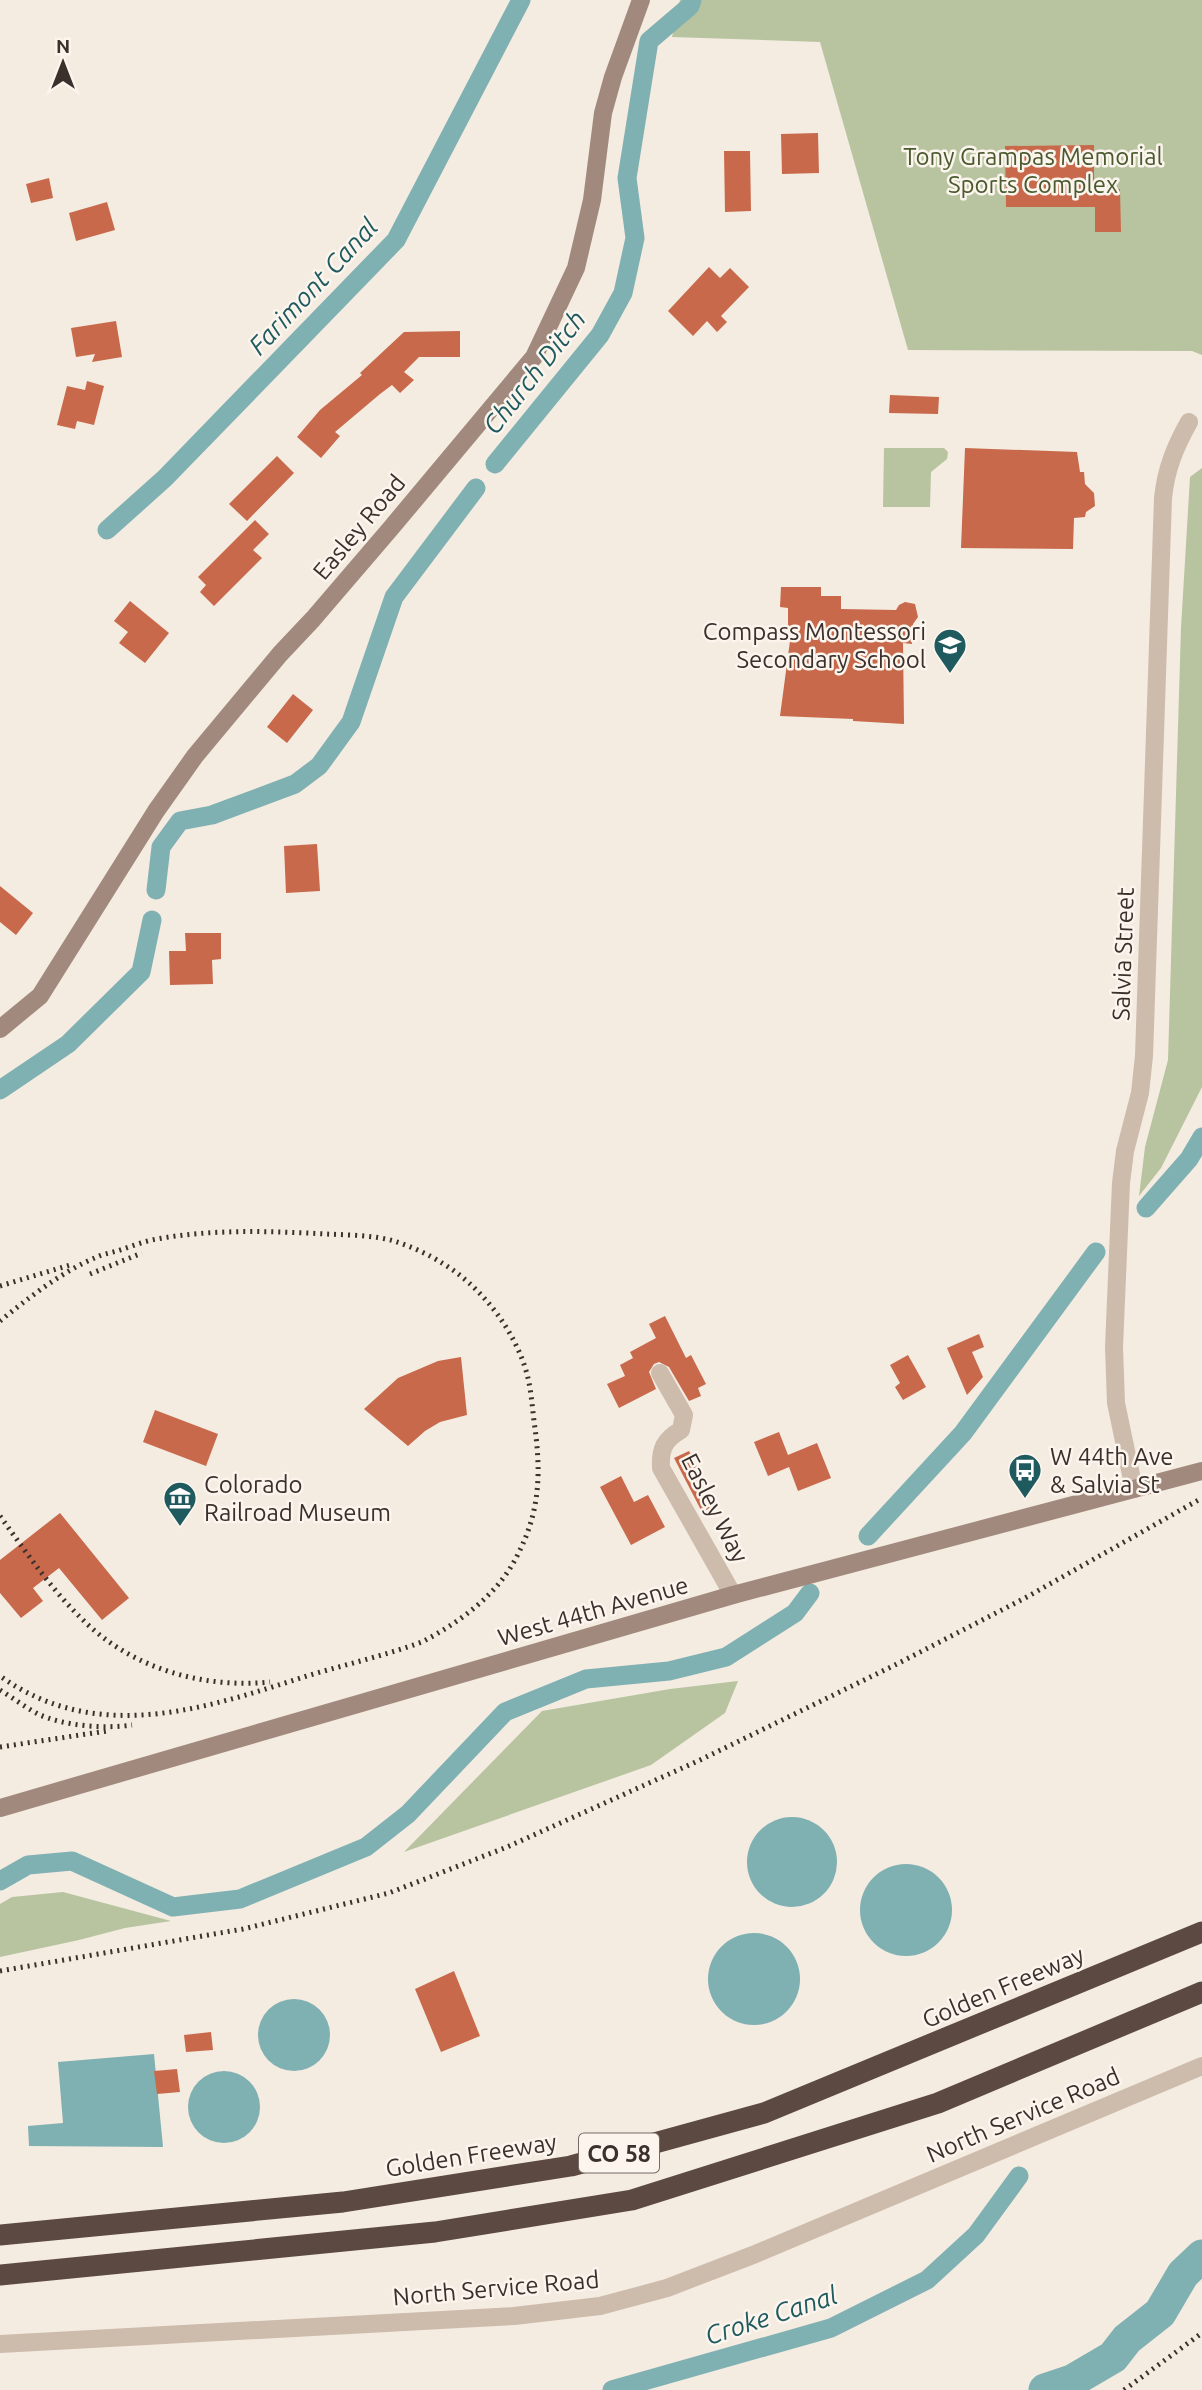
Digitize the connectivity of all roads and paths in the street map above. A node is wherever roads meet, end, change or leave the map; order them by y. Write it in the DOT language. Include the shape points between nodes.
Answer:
graph roads {
  1 [pos="641,0"];
  2 [pos="1189,422"];
  3 [pos="0,1029"];
  4 [pos="660,1373"];
  5 [pos="1202,1471"];
  6 [pos="1134,1489"];
  7 [pos="733,1595"];
  8 [pos="0,1808"];
  9 [pos="1202,1932"];
  10 [pos="1202,1992"];
  11 [pos="1202,2066"];
  12 [pos="0,2235"];
  13 [pos="0,2275"];
  14 [pos="0,2344"];
  1 -- 3 [label="street, Easley Road" via="603,113 592,200 576,268 534,357 195,756 40,996"];
  2 -- 6 [label="street, Salvia Street" via="1166,472 1163,498 1144,1056 1121,1183 1114,1365 1116,1403"];
  4 -- 7 [label="street, Easley Way" via="684,1415 681,1430 668,1438 660,1452 661,1468"];
  5 -- 6 [label="street, West 44th Avenue"];
  6 -- 7 [label="street, West 44th Avenue"];
  7 -- 8 [label="street, West 44th Avenue"];
  9 -- 12 [label="highway, Golden Freeway / CO 58" via="764,2113 571,2166 343,2202"];
  10 -- 13 [label="highway, CO 58" via="938,2103 632,2200 435,2232"];
  11 -- 14 [label="street, North Service Road" via="753,2255 667,2288 600,2306 514,2316"];
}
